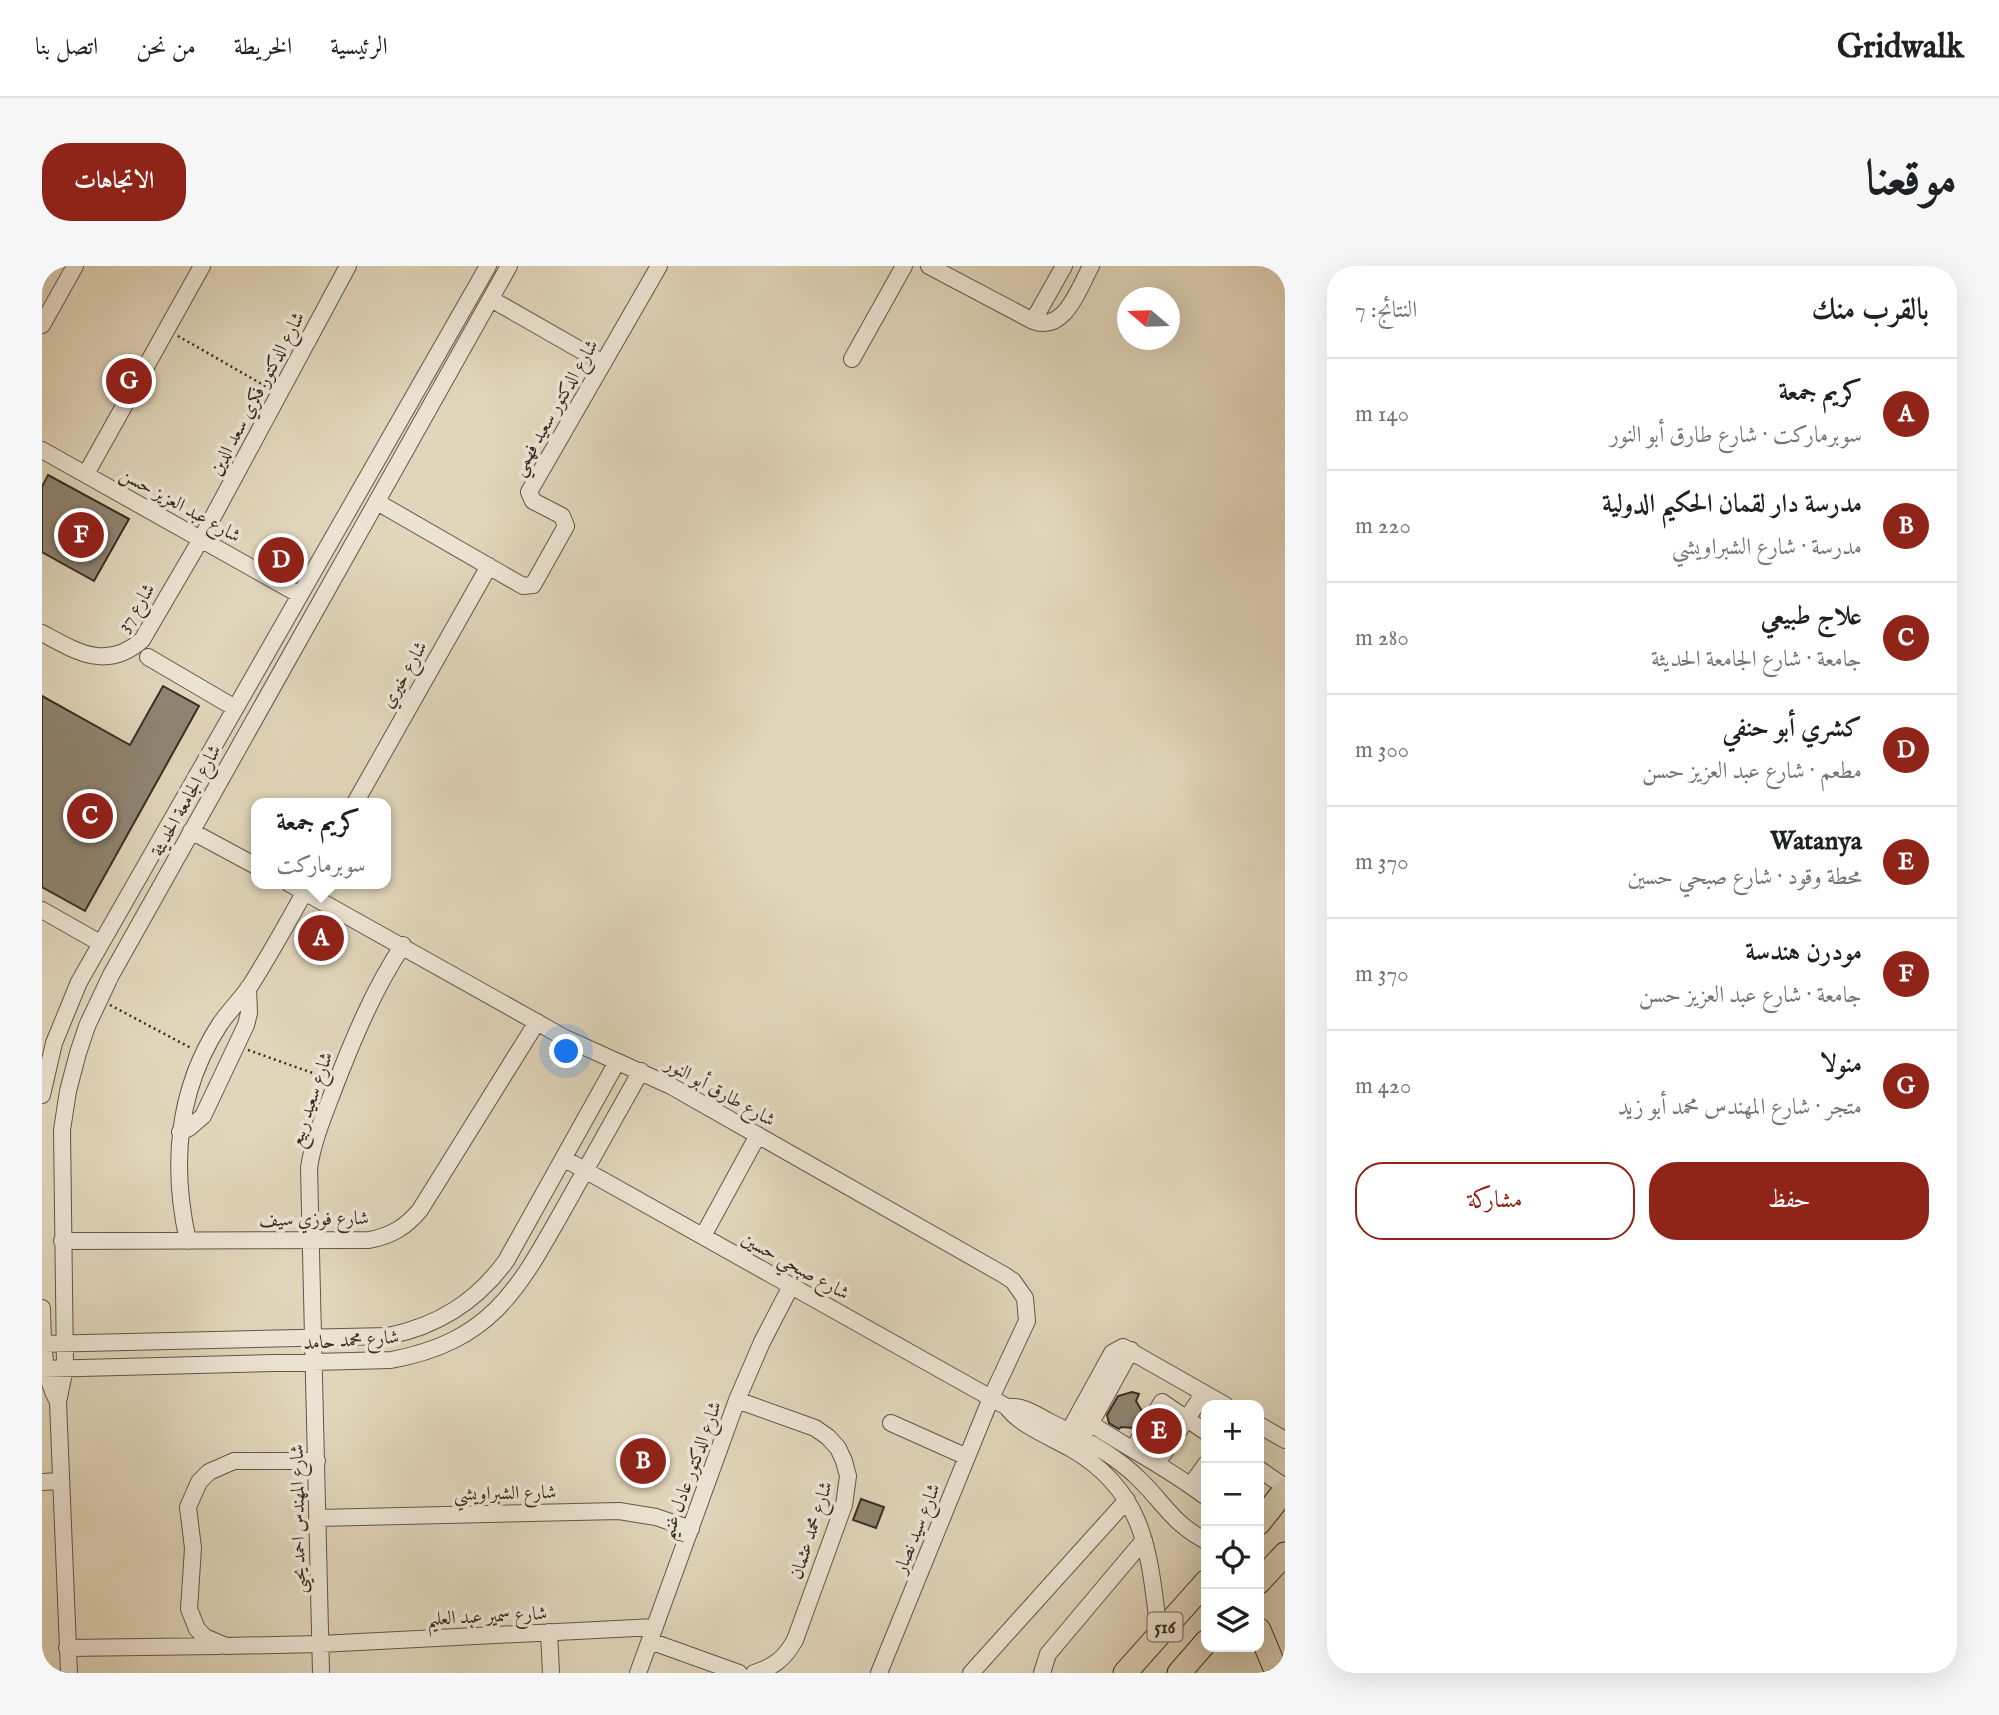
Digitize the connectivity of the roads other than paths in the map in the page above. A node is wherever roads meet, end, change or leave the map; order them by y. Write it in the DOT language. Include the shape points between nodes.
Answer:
graph roads {
  1 [pos="75,266"];
  2 [pos="202,266"];
  3 [pos="348,266"];
  4 [pos="509,266"];
  5 [pos="659,266"];
  6 [pos="904,266"];
  7 [pos="929,266"];
  8 [pos="1064,266"];
  9 [pos="1091,266"];
  10 [pos="485,267"];
  11 [pos="491,299"];
  12 [pos="1033,321"];
  13 [pos="42,325"];
  14 [pos="852,359"];
  15 [pos="603,363"];
  16 [pos="42,450"];
  17 [pos="382,451"];
  18 [pos="400,461"];
  19 [pos="86,474"];
  20 [pos="377,502"];
  21 [pos="201,539"];
  22 [pos="489,566"];
  23 [pos="300,595"];
  24 [pos="42,633"];
  25 [pos="148,657"];
  26 [pos="235,708"];
  27 [pos="358,798"];
  28 [pos="191,831"];
  29 [pos="251,863"];
  30 [pos="299,889"];
  31 [pos="306,889"];
  32 [pos="42,910"];
  33 [pos="100,943"];
  34 [pos="403,945"];
  35 [pos="248,988"];
  36 [pos="537,1022"];
  37 [pos="54,1043"];
  38 [pos="78,1053"];
  39 [pos="617,1062"];
  40 [pos="640,1071"];
  41 [pos="42,1095"];
  42 [pos="180,1132"];
  43 [pos="758,1135"];
  44 [pos="565,1159"];
  45 [pos="586,1171"];
  46 [pos="703,1236"];
  47 [pos="62,1241"];
  48 [pos="188,1241"];
  49 [pos="310,1241"];
  50 [pos="791,1286"];
  51 [pos="42,1308"];
  52 [pos="314,1339"];
  53 [pos="43,1344"];
  54 [pos="64,1344"];
  55 [pos="314,1363"];
  56 [pos="65,1368"];
  57 [pos="43,1369"];
  58 [pos="1204,1393"];
  59 [pos="991,1398"];
  60 [pos="737,1400"];
  61 [pos="1216,1400"];
  62 [pos="58,1402"];
  63 [pos="1007,1407"];
  64 [pos="1187,1418"];
  65 [pos="891,1423"];
  66 [pos="1080,1427"];
  67 [pos="1201,1428"];
  68 [pos="1264,1428"];
  69 [pos="1285,1440"];
  70 [pos="1133,1449"];
  71 [pos="967,1457"];
  72 [pos="317,1461"];
  73 [pos="1157,1463"];
  74 [pos="1201,1471"];
  75 [pos="1264,1473"];
  76 [pos="61,1481"];
  77 [pos="42,1482"];
  78 [pos="1191,1485"];
  79 [pos="1285,1489"];
  80 [pos="1201,1493"];
  81 [pos="1127,1500"];
  82 [pos="1158,1500"];
  83 [pos="1264,1516"];
  84 [pos="317,1518"];
  85 [pos="1139,1521"];
  86 [pos="691,1529"];
  87 [pos="1201,1538"];
  88 [pos="1144,1540"];
  89 [pos="1285,1554"];
  90 [pos="1264,1577"];
  91 [pos="1201,1587"];
  92 [pos="550,1632"];
  93 [pos="1159,1633"];
  94 [pos="652,1634"];
  95 [pos="1264,1641"];
  96 [pos="320,1644"];
  97 [pos="226,1646"];
  98 [pos="67,1648"];
  99 [pos="1201,1648"];
  100 [pos="69,1673"];
  101 [pos="321,1673"];
  102 [pos="551,1673"];
  103 [pos="638,1673"];
  104 [pos="739,1673"];
  105 [pos="754,1673"];
  106 [pos="880,1673"];
  107 [pos="971,1673"];
  108 [pos="1042,1673"];
  109 [pos="1125,1673"];
  110 [pos="1179,1673"];
  111 [pos="1278,1673"];
  1 -- 13 [label="street"];
  2 -- 19 [label="street"];
  3 -- 21 [label="street, شارع الدكتور فكري سعد الدين"];
  4 -- 11 [label="street, شارع الجامعة الحديثة"];
  5 -- 15 [label="street, شارع الدكتور سعيد فهمي"];
  6 -- 14 [label="street"];
  7 -- 12 [label="street"];
  8 -- 12 [label="street"];
  9 -- 12 [label="street" via="1062,316 1048,324"];
  10 -- 17 [label="street, شارع الجامعة الحديثة"];
  11 -- 15 [label="street"];
  11 -- 18 [label="street, شارع الجامعة الحديثة"];
  15 -- 22 [label="street, شارع الدكتور سعيد فهمي" via="529,492 531,499 566,522 535,583 528,587"];
  16 -- 19 [label="street, شارع عبد العزيز حسن"];
  17 -- 18 [label="street"];
  17 -- 23 [label="street, شارع الجامعة الحديثة"];
  18 -- 20 [label="street, شارع الجامعة الحديثة"];
  19 -- 21 [label="street, شارع عبد العزيز حسن"];
  20 -- 22 [label="street"];
  20 -- 28 [label="street, شارع الجامعة الحديثة"];
  21 -- 23 [label="street, شارع عبد العزيز حسن"];
  21 -- 24 [label="street, شارع 37" via="142,640 132,649 120,655 92,656"];
  22 -- 27 [label="street, شارع خيري"];
  23 -- 26 [label="street, شارع الجامعة الحديثة"];
  25 -- 26 [label="street"];
  26 -- 33 [label="street, شارع الجامعة الحديثة"];
  28 -- 29 [label="street"];
  28 -- 38 [label="street, شارع الجامعة الحديثة" via="99,999"];
  30 -- 35 [label="street"];
  31 -- 34 [label="street, شارع طارق أبو النور"];
  32 -- 33 [label="street"];
  33 -- 37 [label="street, شارع الجامعة الحديثة" via="69,1002"];
  34 -- 36 [label="street, شارع طارق أبو النور"];
  34 -- 49 [label="street, شارع سعيد ربيع" via="371,999 319,1127 311,1158"];
  35 -- 42 [label="street" via="203,1054"];
  35 -- 42 [label="street" via="249,1013 237,1047 203,1116"];
  36 -- 39 [label="street, شارع طارق أبو النور"];
  36 -- 49 [label="street, شارع فوزي سيف" via="412,1219 381,1237"];
  37 -- 38 [label="street"];
  37 -- 41 [label="street, شارع الجامعة الحديثة"];
  38 -- 47 [label="street, شارع الجامعة الحديثة" via="62,1130"];
  39 -- 40 [label="street, شارع طارق أبو النور"];
  39 -- 44 [label="street, شارع محمد حامد"];
  40 -- 43 [label="street, شارع طارق أبو النور"];
  40 -- 45 [label="street, شارع محمد حامد"];
  42 -- 48 [label="street" via="178,1187"];
  43 -- 46 [label="street"];
  43 -- 59 [label="street, شارع طارق أبو النور" via="1021,1289 1027,1321"];
  44 -- 45 [label="street, شارع صبحي حسين"];
  44 -- 52 [label="street, شارع محمد حامد" via="506,1261 470,1301 440,1320 406,1332"];
  45 -- 46 [label="street, شارع صبحي حسين"];
  45 -- 55 [label="street, شارع محمد حامد" via="527,1274 500,1306 468,1332 411,1356"];
  46 -- 50 [label="street, شارع صبحي حسين"];
  47 -- 48 [label="street, شارع فوزي سيف"];
  47 -- 54 [label="street, شارع الجامعة الحديثة"];
  48 -- 49 [label="street, شارع فوزي سيف"];
  49 -- 52 [label="street, شارع سعيد ربيع"];
  50 -- 59 [label="street, شارع صبحي حسين"];
  50 -- 60 [label="street, شارع الدكتور عادل غنيم"];
  51 -- 53 [label="street, شارع الجامعة الحديثة"];
  52 -- 54 [label="street, شارع محمد حامد"];
  52 -- 55 [label="street, شارع سعيد ربيع"];
  53 -- 54 [label="street, شارع محمد حامد"];
  53 -- 57 [label="street, شارع الجامعة الحديثة"];
  54 -- 56 [label="street, شارع الجامعة الحديثة"];
  55 -- 56 [label="street, شارع محمد حامد"];
  55 -- 72 [label="street, شارع المهندس احمد يحيى"];
  56 -- 57 [label="street, شارع محمد حامد"];
  56 -- 62 [label="street, شارع الجامعة الحديثة"];
  57 -- 62 [label="street, شارع الجامعة الحديثة"];
  58 -- 61 [label="street"];
  58 -- 64 [label="street"];
  58 -- 66 [label="street" via="1132,1350 1119,1348 1112,1353"];
  59 -- 63 [label="street, شارع صبحي حسين"];
  59 -- 71 [label="street, شارع سيد نصار"];
  60 -- 86 [label="street, شارع الدكتور عادل غنيم"];
  60 -- 105 [label="street, شارع محمد عثمان" via="815,1428 841,1455 848,1476 844,1505 795,1640 779,1662"];
  62 -- 76 [label="street, شارع الجامعة الحديثة"];
  63 -- 66 [label="street, شارع صبحي حسين"];
  63 -- 81 [label="street, شارع صبحي حسين" via="1018,1419 1093,1462"];
  64 -- 67 [label="street"];
  64 -- 70 [label="street" via="1161,1403"];
  64 -- 73 [label="street"];
  65 -- 71 [label="street"];
  66 -- 70 [label="street"];
  66 -- 82 [label="street, شارع صبحي حسين"];
  68 -- 69 [label="street"];
  70 -- 73 [label="street"];
  71 -- 106 [label="street, شارع سيد نصار"];
  72 -- 84 [label="street, شارع المهندس احمد يحيى"];
  72 -- 97 [label="street" via="234,1461 209,1472 192,1494 188,1507 193,1563 188,1609 205,1637"];
  73 -- 78 [label="street"];
  74 -- 78 [label="street"];
  75 -- 79 [label="street"];
  76 -- 77 [label="street"];
  76 -- 98 [label="street, شارع الجامعة الحديثة"];
  78 -- 80 [label="street"];
  79 -- 83 [label="highway"];
  81 -- 85 [label="street, شارع صبحي حسين"];
  81 -- 107 [label="street"];
  82 -- 85 [label="street"];
  82 -- 87 [label="street, شارع صبحي حسين" via="1184,1528"];
  84 -- 86 [label="street, شارع الشبراويشي" via="620,1511"];
  84 -- 96 [label="street, شارع المهندس احمد يحيى"];
  85 -- 88 [label="street, شارع صبحي حسين"];
  86 -- 94 [label="street, شارع الدكتور عادل غنيم"];
  88 -- 93 [label="street, شارع صبحي حسين"];
  88 -- 108 [label="street" via="1048,1654"];
  89 -- 90 [label="highway"];
  91 -- 93 [label="highway, 516"];
  92 -- 94 [label="street, شارع سمير عبد العليم"];
  92 -- 96 [label="street, شارع سمير عبد العليم"];
  92 -- 102 [label="street"];
  93 -- 109 [label="highway, 516"];
  94 -- 103 [label="street, شارع الدكتور عادل غنيم"];
  94 -- 104 [label="street"];
  95 -- 111 [label="highway"];
  96 -- 97 [label="street, شارع سمير عبد العليم"];
  96 -- 101 [label="street, شارع المهندس احمد يحيى"];
  97 -- 98 [label="street, شارع سمير عبد العليم"];
  98 -- 100 [label="street, شارع الجامعة الحديثة"];
  99 -- 110 [label="highway, 516"];
}
